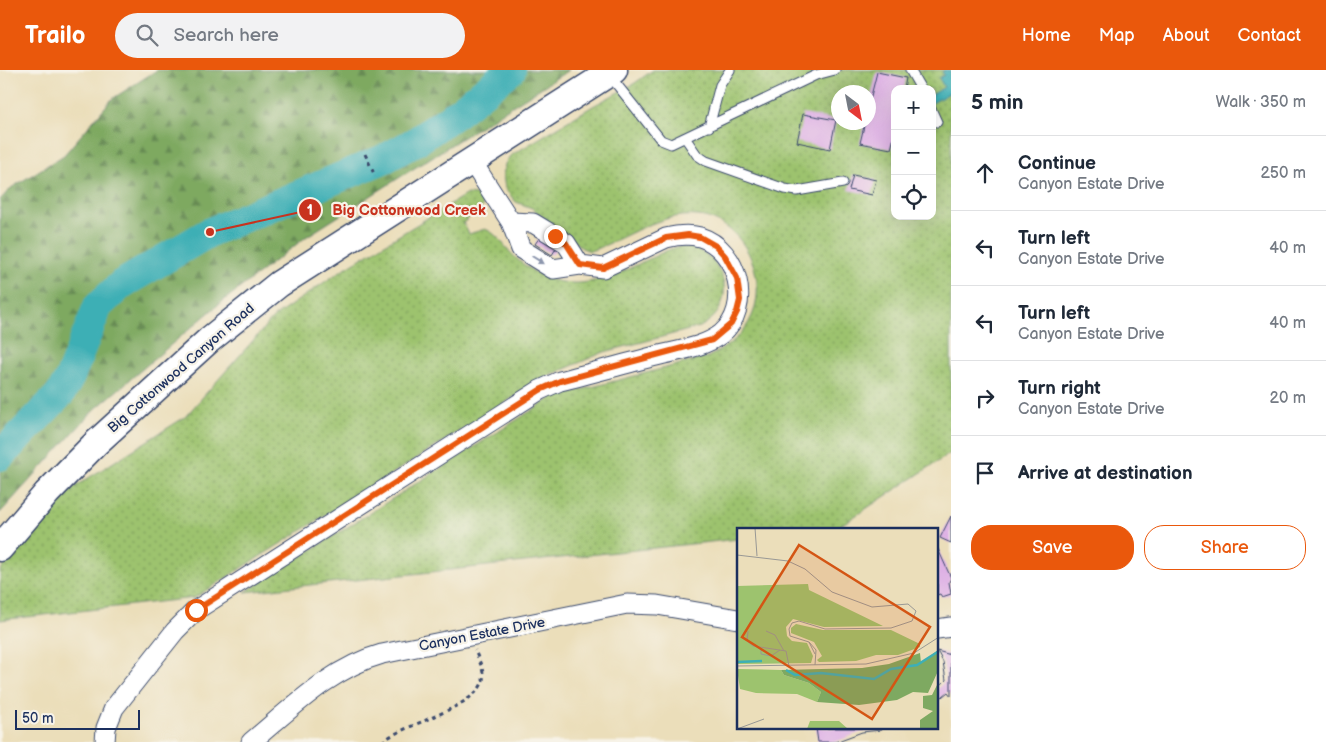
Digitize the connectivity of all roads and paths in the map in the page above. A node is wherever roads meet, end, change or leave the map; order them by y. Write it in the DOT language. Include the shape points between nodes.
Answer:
graph roads {
  1 [pos="730,70"];
  2 [pos="835,70"];
  3 [pos="912,70"];
  4 [pos="612,72"];
  5 [pos="815,72"];
  6 [pos="919,85"];
  7 [pos="709,127"];
  8 [pos="686,139"];
  9 [pos="365,154"];
  10 [pos="471,160"];
  11 [pos="375,176"];
  12 [pos="843,183"];
  13 [pos="511,222"];
  14 [pos="580,265"];
  15 [pos="0,548"];
  16 [pos="737,619"];
  17 [pos="951,627"];
  18 [pos="938,629"];
  19 [pos="470,636"];
  20 [pos="105,742"];
  21 [pos="251,742"];
  22 [pos="382,742"];
  1 -- 7 [label="lane" via="720,86"];
  2 -- 5 [label="lane"];
  3 -- 6 [label="lane"];
  4 -- 8 [label="lane" via="661,140 671,144"];
  4 -- 10 [label="main road, Big Cottonwood Canyon Road"];
  5 -- 7 [label="lane"];
  7 -- 8 [label="lane"];
  8 -- 12 [label="lane" via="697,155 706,161 785,189 797,191"];
  9 -- 11 [label="path"];
  10 -- 13 [label="street"];
  10 -- 15 [label="main road, Big Cottonwood Canyon Road" via="279,284 209,340 96,442"];
  13 -- 14 [label="street" via="533,223 566,243"];
  13 -- 14 [label="street, one-way" via="521,249 540,261 553,269"];
  14 -- 20 [label="street" via="603,268 666,238 700,237 716,246 731,265 739,289 737,312 731,324 712,340 560,381 540,390 196,610 185,619 114,708 106,728"];
  16 -- 19 [label="street, Canyon Estate Drive" via="643,603"];
  17 -- 18 [label="street"];
  19 -- 21 [label="street, Canyon Estate Drive" via="382,654 350,665"];
  19 -- 22 [label="path" via="483,672 484,679 478,690"];
}
